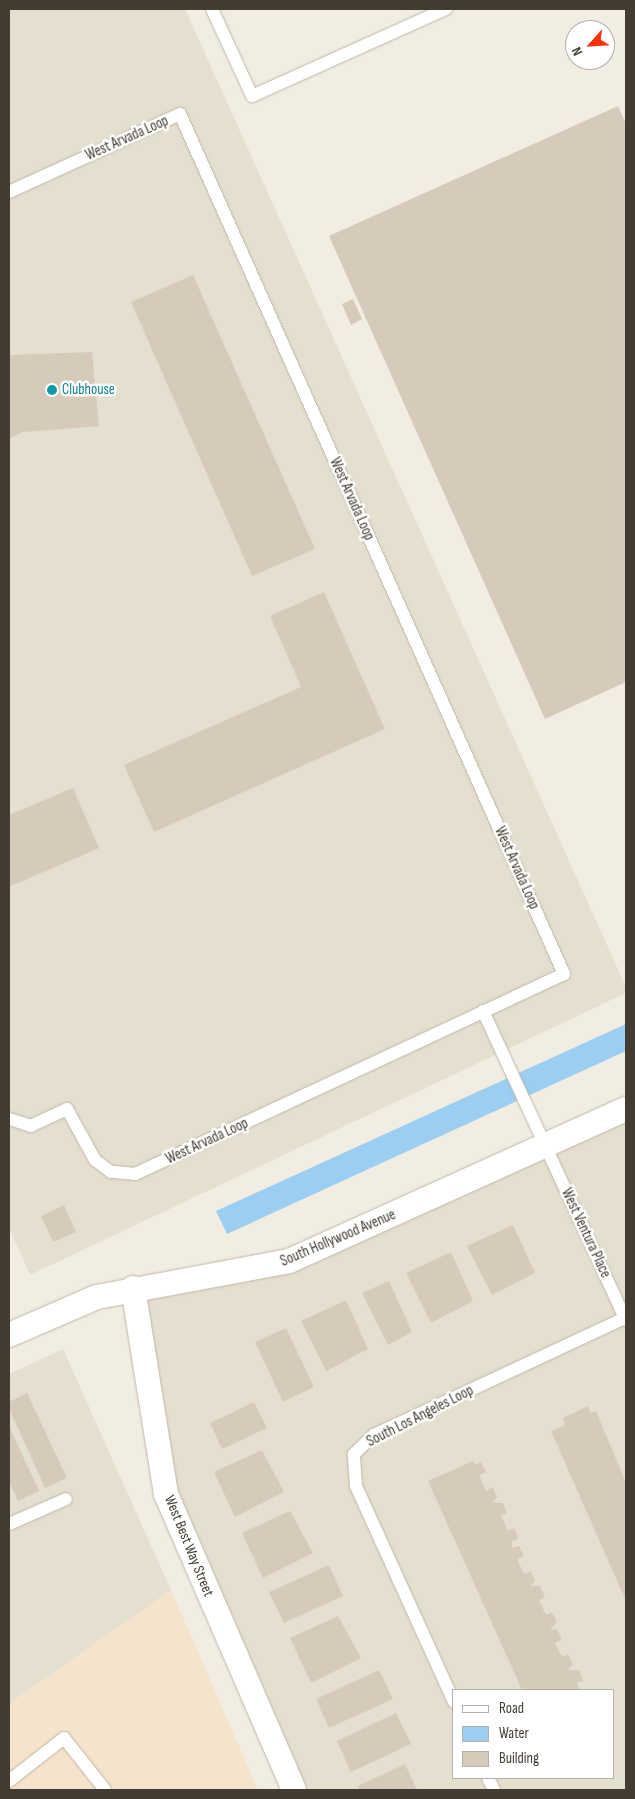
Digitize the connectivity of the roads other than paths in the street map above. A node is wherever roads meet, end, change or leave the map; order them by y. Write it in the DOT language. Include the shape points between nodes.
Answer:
graph roads {
  1 [pos="212,9"];
  2 [pos="446,9"];
  3 [pos="9,192"];
  4 [pos="483,1011"];
  5 [pos="626,1109"];
  6 [pos="9,1119"];
  7 [pos="545,1146"];
  8 [pos="133,1288"];
  9 [pos="626,1319"];
  10 [pos="9,1335"];
  11 [pos="66,1498"];
  12 [pos="9,1524"];
  13 [pos="452,1698"];
  14 [pos="9,1781"];
  15 [pos="105,1790"];
  16 [pos="294,1790"];
  1 -- 2 [label="lane" via="252,96"];
  3 -- 4 [label="lane, West Arvada Loop" via="180,114 564,974"];
  4 -- 6 [label="lane, West Arvada Loop" via="136,1174 111,1172 95,1160 67,1109 31,1126"];
  4 -- 7 [label="lane"];
  5 -- 7 [label="street, South Hollywood Avenue"];
  7 -- 8 [label="street, South Hollywood Avenue" via="289,1261 242,1273"];
  7 -- 9 [label="lane, West Ventura Place"];
  8 -- 10 [label="street, South Hollywood Avenue" via="66,1308"];
  8 -- 16 [label="street, West Best Way Street" via="166,1494"];
  9 -- 13 [label="lane, South Los Angeles Loop" via="374,1435 354,1454 356,1486"];
  11 -- 12 [label="lane"];
  14 -- 15 [label="lane" via="64,1738"];
}
